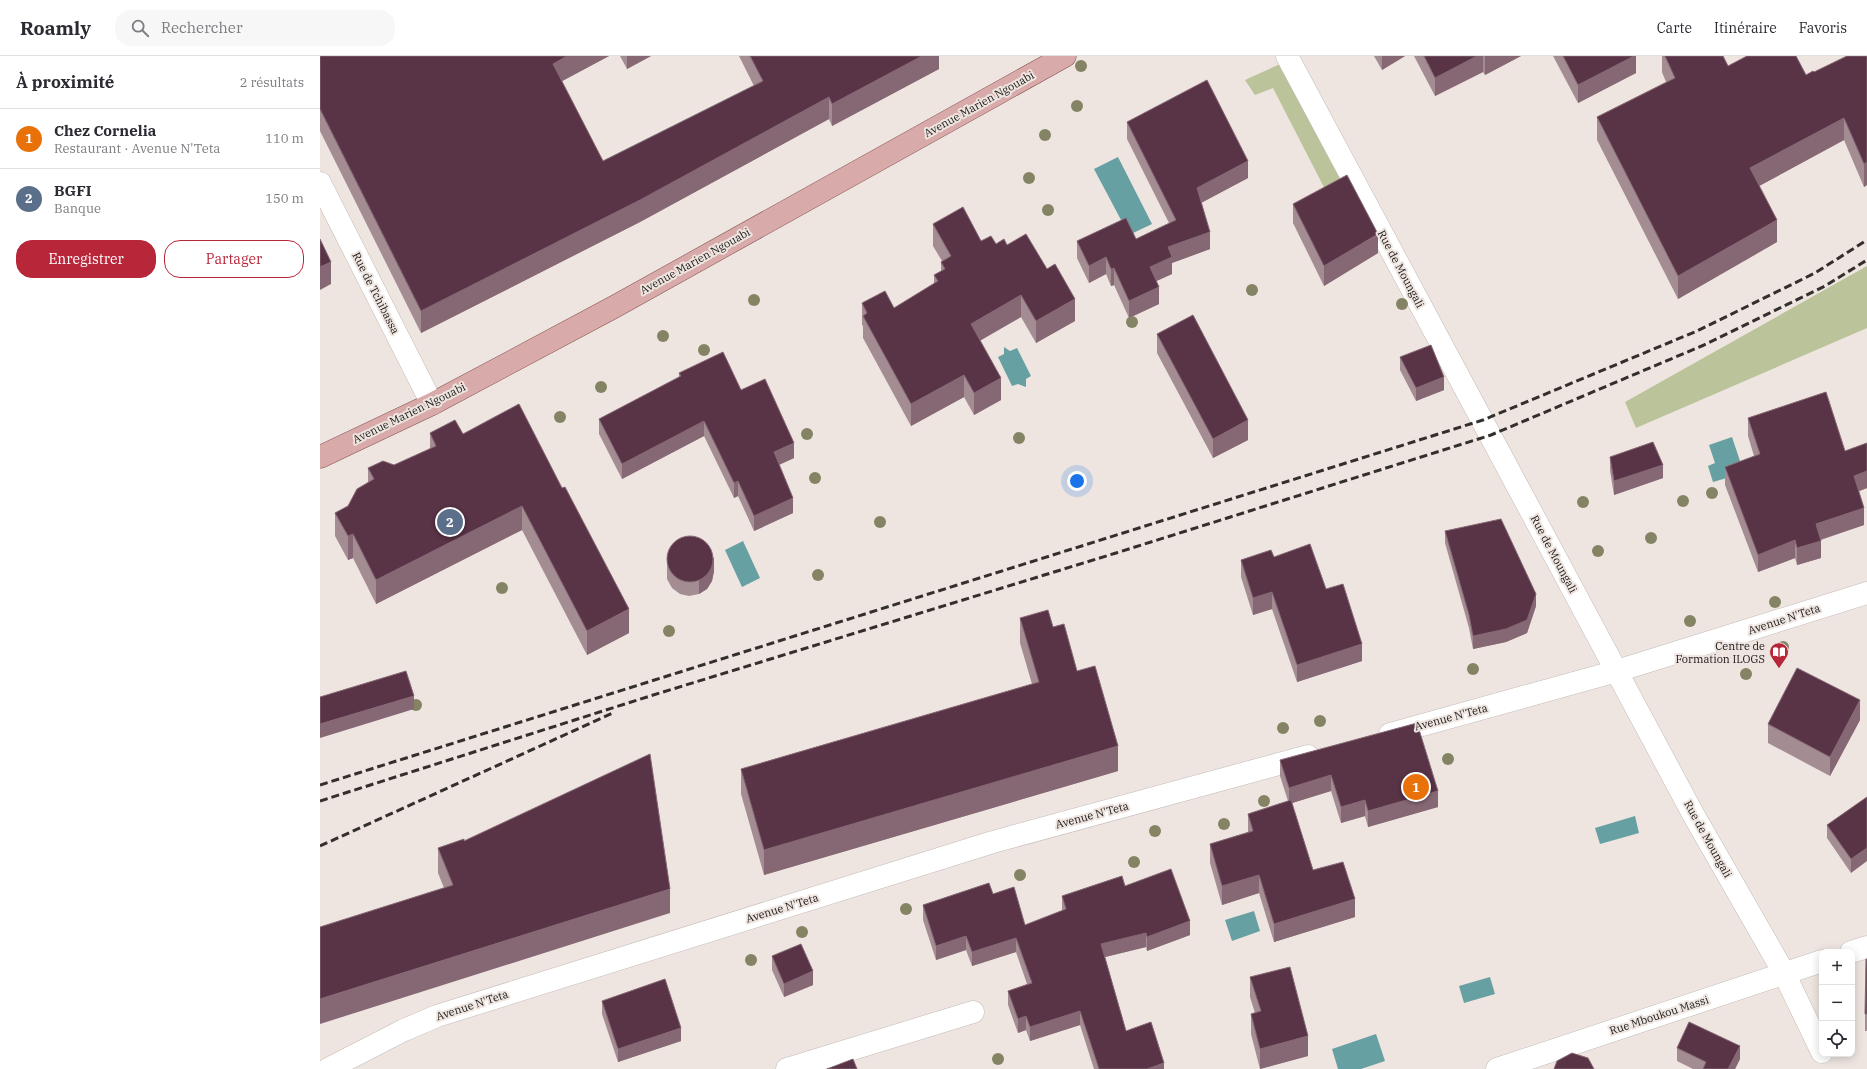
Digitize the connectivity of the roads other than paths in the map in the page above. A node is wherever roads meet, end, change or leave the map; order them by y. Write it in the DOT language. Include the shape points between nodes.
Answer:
graph roads {
  1 [pos="1065,56"];
  2 [pos="1287,56"];
  3 [pos="320,183"];
  4 [pos="432,404"];
  5 [pos="320,457"];
  6 [pos="1867,593"];
  7 [pos="1618,671"];
  8 [pos="1371,739"];
  9 [pos="1324,752"];
  10 [pos="1867,947"];
  11 [pos="1855,951"];
  12 [pos="1819,962"];
  13 [pos="1784,973"];
  14 [pos="973,1012"];
  15 [pos="1819,1047"];
  16 [pos="1824,1057"];
  17 [pos="328,1069"];
  18 [pos="787,1069"];
  19 [pos="1496,1069"];
  20 [pos="1830,1069"];
  1 -- 4 [label="main road, Avenue Marien Ngouabi" via="614,307"];
  2 -- 7 [label="street, Rue de Moungali"];
  3 -- 4 [label="street, Rue de Tchibassa"];
  4 -- 5 [label="main road, Avenue Marien Ngouabi"];
  6 -- 7 [label="street, Avenue N'Teta"];
  7 -- 8 [label="street, Avenue N'Teta"];
  7 -- 13 [label="street, Rue de Moungali" via="1693,814"];
  9 -- 17 [label="street, Avenue N'Teta" via="993,842 437,1016"];
  10 -- 11 [label="street"];
  12 -- 13 [label="street, Rue Mboukou Massi"];
  13 -- 15 [label="street, Rue de Moungali"];
  13 -- 19 [label="street, Rue Mboukou Massi"];
  14 -- 18 [label="street"];
  16 -- 20 [label="street, Rue de Moungali"];
}
